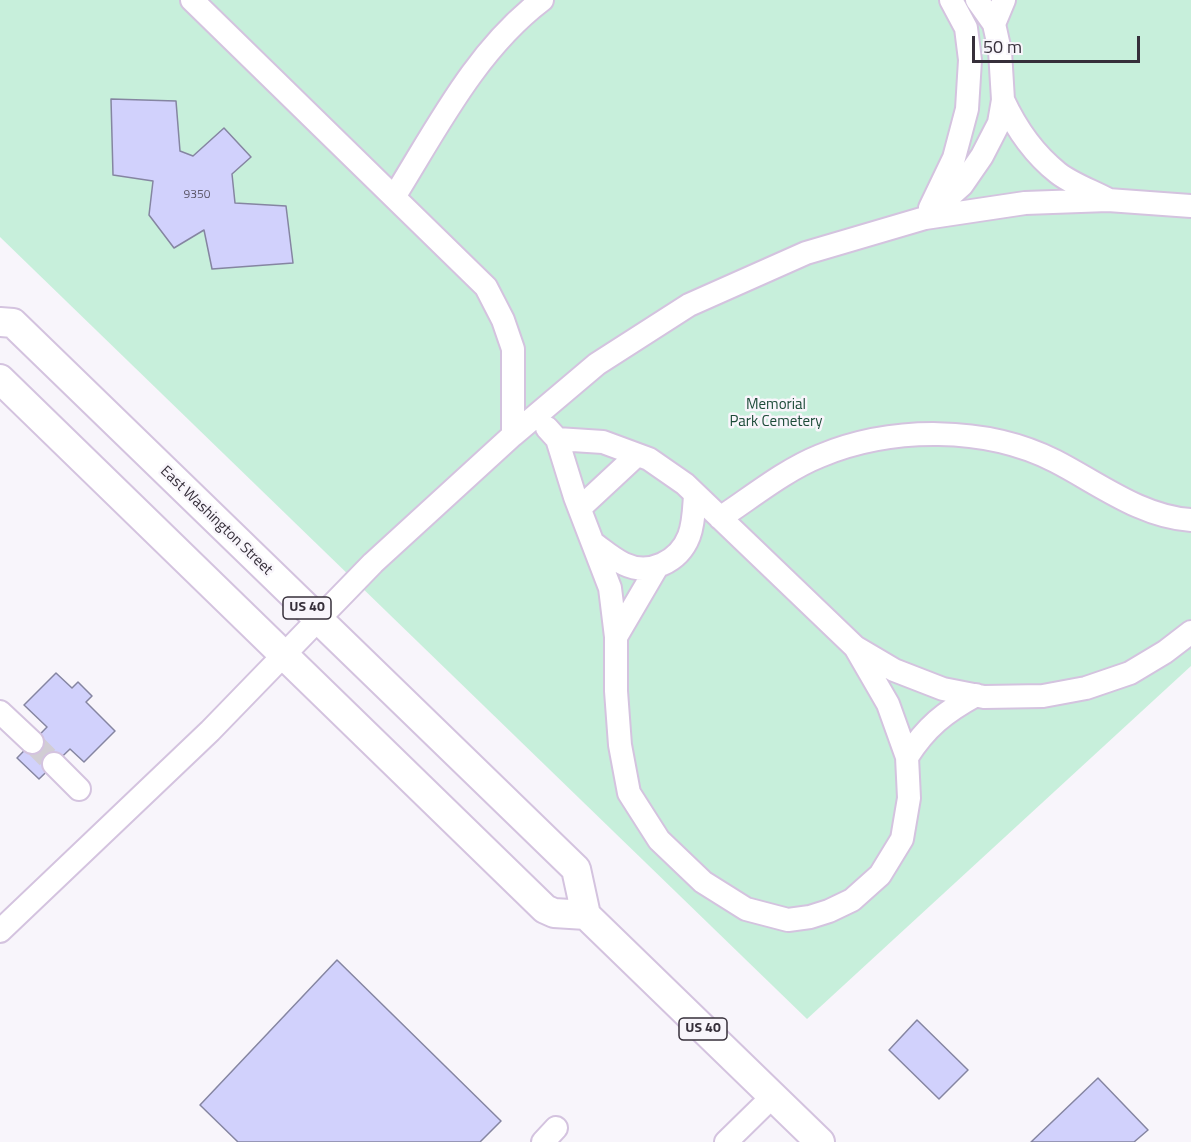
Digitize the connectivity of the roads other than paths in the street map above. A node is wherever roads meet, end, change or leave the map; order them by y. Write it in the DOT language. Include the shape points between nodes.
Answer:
graph roads {
  1 [pos="192,0"];
  2 [pos="213,0"];
  3 [pos="542,0"];
  4 [pos="951,0"];
  5 [pos="977,0"];
  6 [pos="1004,0"];
  7 [pos="994,24"];
  8 [pos="228,35"];
  9 [pos="1003,100"];
  10 [pos="394,197"];
  11 [pos="1108,200"];
  12 [pos="1191,206"];
  13 [pos="926,218"];
  14 [pos="0,322"];
  15 [pos="0,379"];
  16 [pos="536,416"];
  17 [pos="513,435"];
  18 [pos="556,439"];
  19 [pos="637,455"];
  20 [pos="695,495"];
  21 [pos="580,508"];
  22 [pos="720,518"];
  23 [pos="1191,520"];
  24 [pos="593,543"];
  25 [pos="657,567"];
  26 [pos="319,620"];
  27 [pos="1191,632"];
  28 [pos="616,637"];
  29 [pos="855,647"];
  30 [pos="283,655"];
  31 [pos="976,695"];
  32 [pos="0,712"];
  33 [pos="32,742"];
  34 [pos="907,757"];
  35 [pos="54,764"];
  36 [pos="80,789"];
  37 [pos="586,915"];
  38 [pos="0,931"];
  39 [pos="773,1096"];
  40 [pos="726,1142"];
  41 [pos="820,1142"];
  1 -- 8 [label="lane"];
  2 -- 8 [label="lane"];
  3 -- 10 [label="lane" via="507,30 482,60"];
  4 -- 13 [label="lane" via="966,28 970,60 966,109 954,158"];
  5 -- 7 [label="lane"];
  6 -- 7 [label="lane"];
  7 -- 9 [label="lane"];
  8 -- 10 [label="lane"];
  9 -- 11 [label="lane" via="1032,147 1059,174"];
  9 -- 13 [label="lane" via="999,123 982,156 962,185"];
  10 -- 17 [label="lane" via="486,287 503,320 513,349"];
  11 -- 12 [label="lane"];
  11 -- 13 [label="lane" via="1025,203"];
  13 -- 16 [label="lane" via="806,254 689,305 597,364"];
  14 -- 26 [label="main road, East Washington Street / US 40" via="13,323"];
  15 -- 30 [label="main road"];
  16 -- 17 [label="lane"];
  16 -- 18 [label="lane"];
  17 -- 26 [label="lane" via="373,563"];
  18 -- 19 [label="lane" via="603,442"];
  18 -- 21 [label="lane"];
  19 -- 20 [label="lane" via="649,459"];
  19 -- 21 [label="lane"];
  20 -- 22 [label="lane"];
  20 -- 25 [label="lane" via="688,538 673,558"];
  21 -- 24 [label="lane"];
  22 -- 23 [label="lane" via="820,456 901,436 945,434 982,437 1018,446 1052,459 1149,511"];
  22 -- 29 [label="lane"];
  24 -- 25 [label="lane" via="624,564 641,570"];
  24 -- 28 [label="lane" via="610,588"];
  25 -- 28 [label="lane"];
  26 -- 30 [label="lane"];
  26 -- 37 [label="main road, East Washington Street / US 40" via="576,869"];
  27 -- 31 [label="lane" via="1130,673 1086,688 1043,696"];
  28 -- 34 [label="lane" via="620,745 628,793 659,840 703,882 746,909 788,920 810,917 852,900 880,875 902,838 909,798"];
  29 -- 31 [label="lane" via="894,670 943,689"];
  29 -- 34 [label="lane" via="888,704"];
  30 -- 37 [label="main road" via="545,909"];
  30 -- 38 [label="lane"];
  31 -- 34 [label="lane" via="933,723"];
  32 -- 33 [label="lane"];
  35 -- 36 [label="lane"];
  37 -- 39 [label="main road, US 40"];
  39 -- 40 [label="lane"];
  39 -- 41 [label="main road, US 40"];
}
